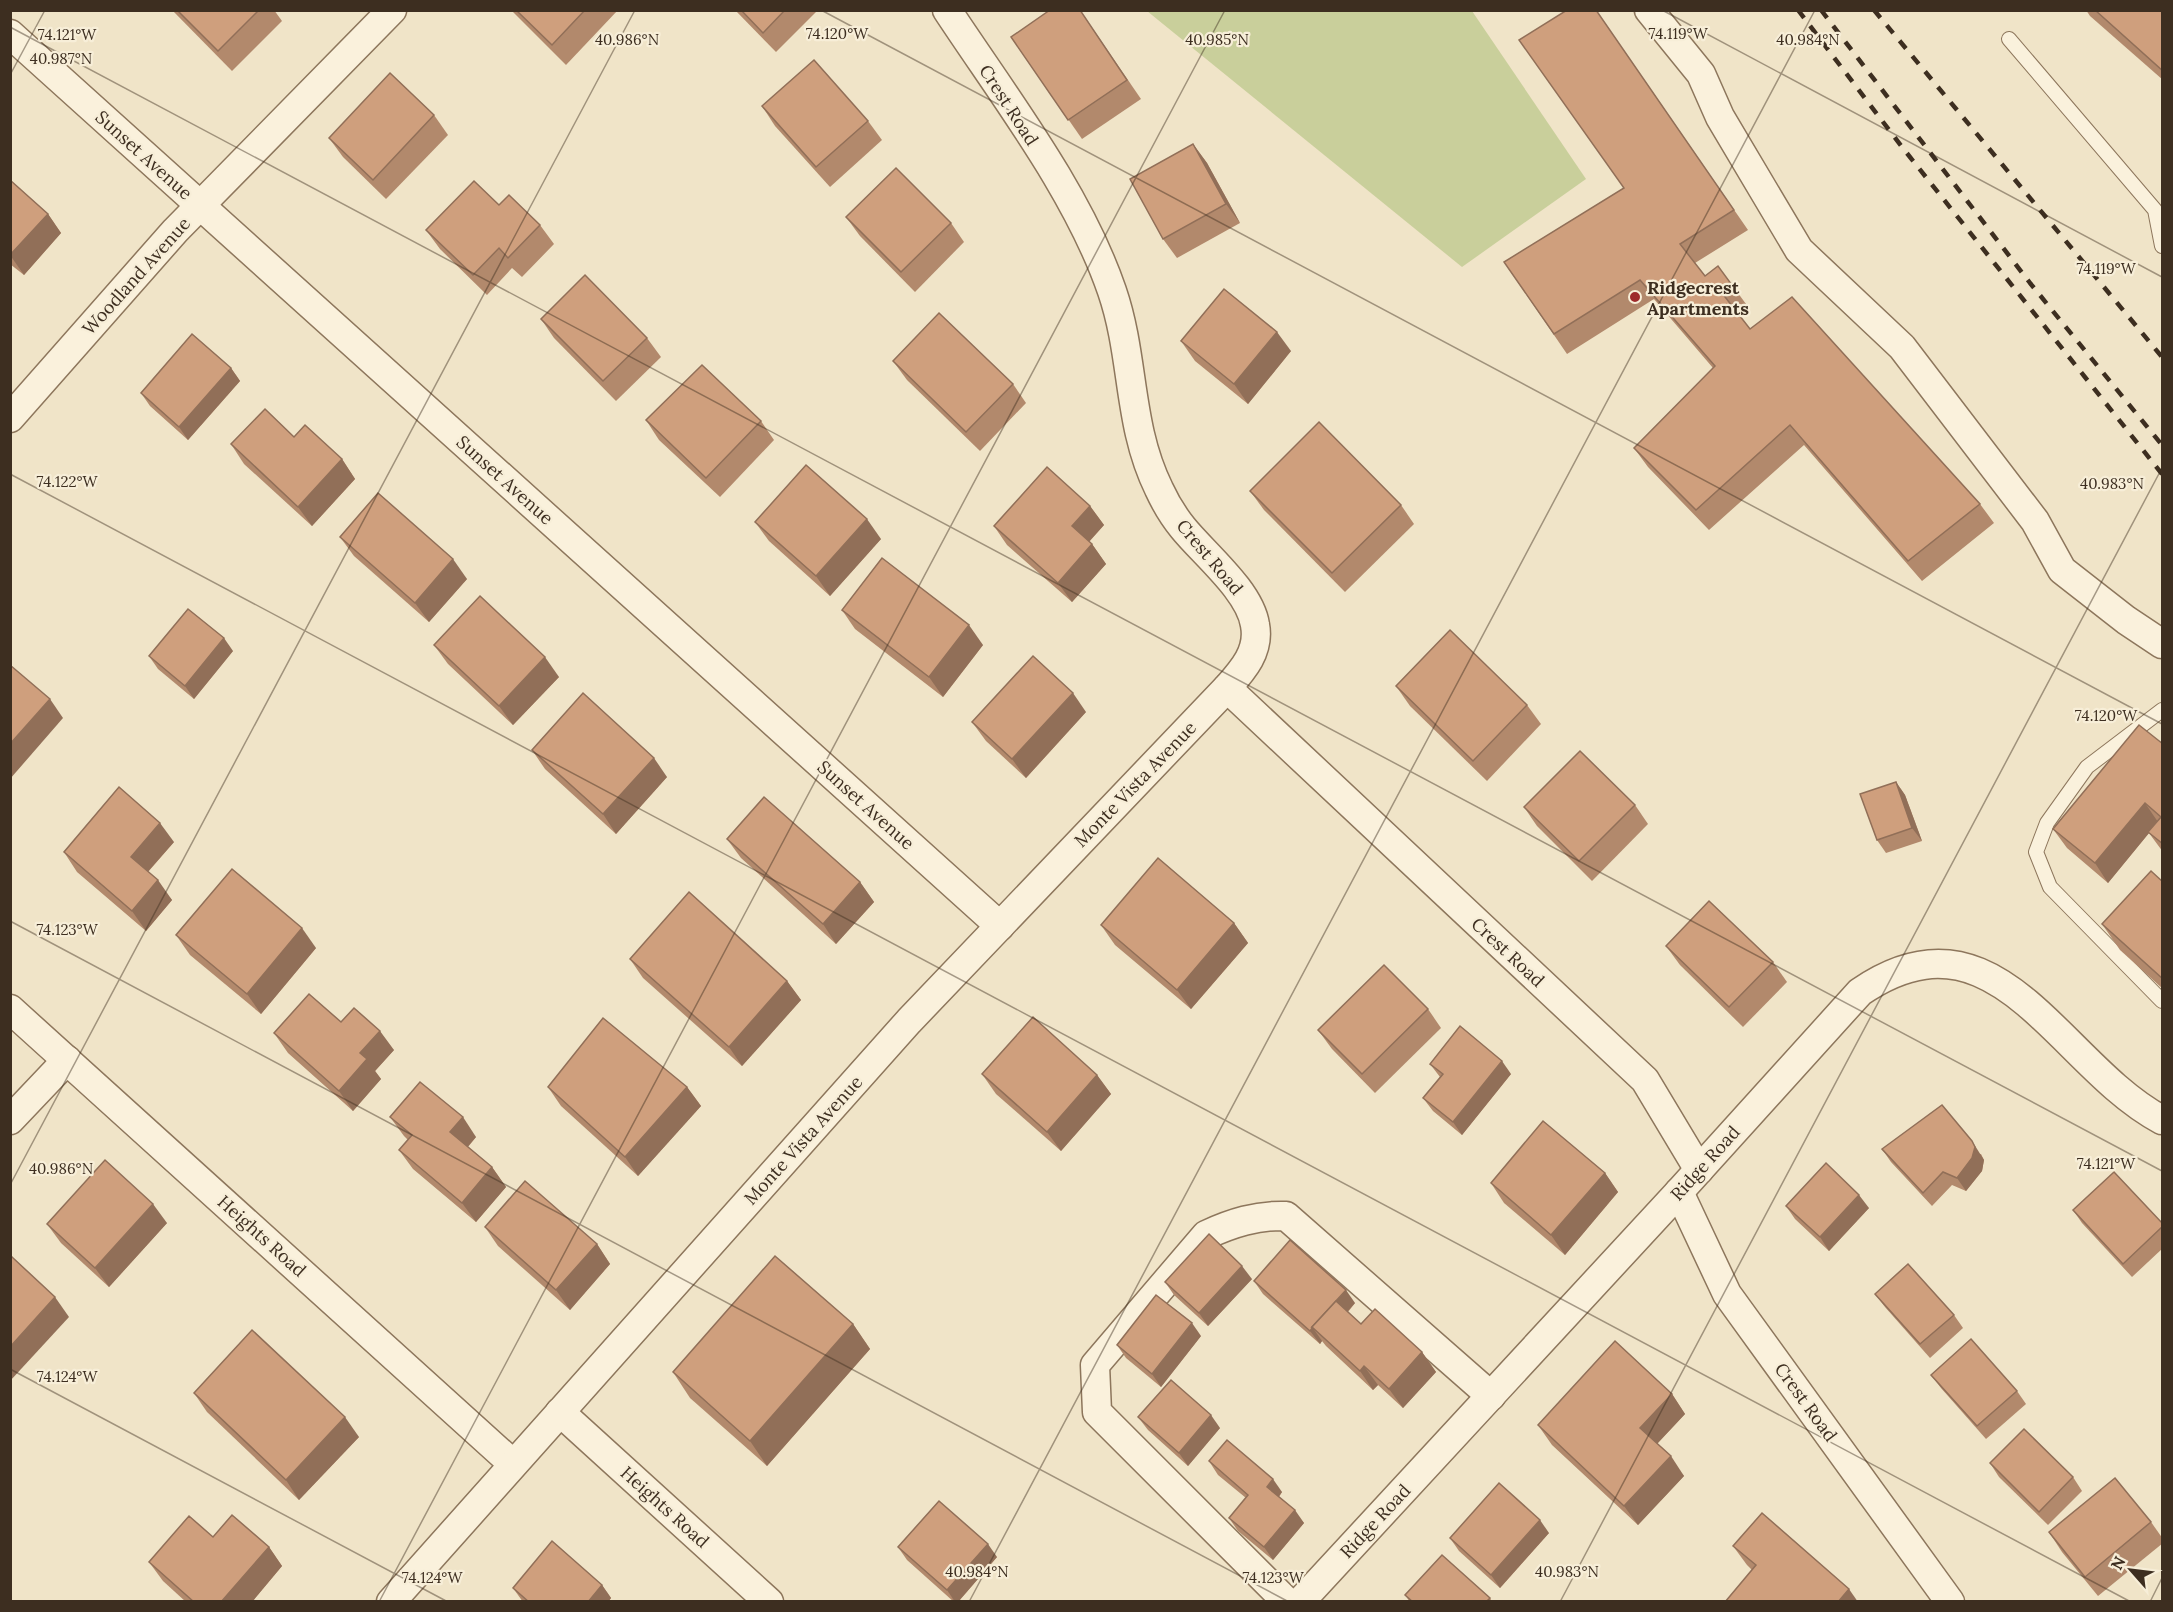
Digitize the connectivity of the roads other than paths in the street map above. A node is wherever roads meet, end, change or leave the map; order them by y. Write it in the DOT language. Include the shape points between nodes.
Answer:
graph roads {
  1 [pos="392,10"];
  2 [pos="947,10"];
  3 [pos="1648,10"];
  4 [pos="10,34"];
  5 [pos="2009,39"];
  6 [pos="199,205"];
  7 [pos="2163,246"];
  8 [pos="10,418"];
  9 [pos="2163,644"];
  10 [pos="1227,688"];
  11 [pos="2163,710"];
  12 [pos="1000,926"];
  13 [pos="2163,1000"];
  14 [pos="10,1009"];
  15 [pos="67,1060"];
  16 [pos="10,1120"];
  17 [pos="2163,1120"];
  18 [pos="1699,1170"];
  19 [pos="1678,1192"];
  20 [pos="1491,1395"];
  21 [pos="560,1412"];
  22 [pos="513,1464"];
  23 [pos="391,1602"];
  24 [pos="769,1602"];
  25 [pos="1287,1602"];
  26 [pos="1300,1602"];
  27 [pos="1950,1602"];
  1 -- 6 [label="street, Woodland Avenue"];
  2 -- 10 [label="street, Crest Road" via="1064,188 1092,239 1113,293 1125,342 1133,414 1145,458 1160,491 1181,526 1249,603 1256,626 1254,648 1246,667"];
  3 -- 9 [label="street" via="1701,74 1720,117 1799,250 1902,347 2035,521 2062,570"];
  4 -- 6 [label="street, Sunset Avenue"];
  5 -- 7 [label="lane" via="2155,210"];
  6 -- 8 [label="street, Woodland Avenue"];
  6 -- 12 [label="street, Sunset Avenue"];
  10 -- 12 [label="street, Monte Vista Avenue"];
  10 -- 18 [label="street, Crest Road" via="1644,1080"];
  11 -- 13 [label="lane" via="2087,767 2047,823 2037,852 2050,887"];
  12 -- 21 [label="street, Monte Vista Avenue" via="909,1021"];
  14 -- 15 [label="street, Heights Road"];
  15 -- 16 [label="street"];
  15 -- 22 [label="street, Heights Road"];
  17 -- 18 [label="street, Ridge Road" via="2131,1101 2010,988 1983,972 1952,963 1917,964 1885,975 1860,992"];
  18 -- 19 [label="street, Ridge Road"];
  19 -- 20 [label="street, Ridge Road"];
  19 -- 27 [label="street, Crest Road" via="1727,1294"];
  20 -- 25 [label="street" via="1286,1216 1266,1215 1230,1224 1206,1236 1095,1365 1097,1412"];
  20 -- 26 [label="street, Ridge Road"];
  21 -- 22 [label="street, Monte Vista Avenue"];
  21 -- 24 [label="street, Heights Road"];
  22 -- 23 [label="street, Monte Vista Avenue"];
}
